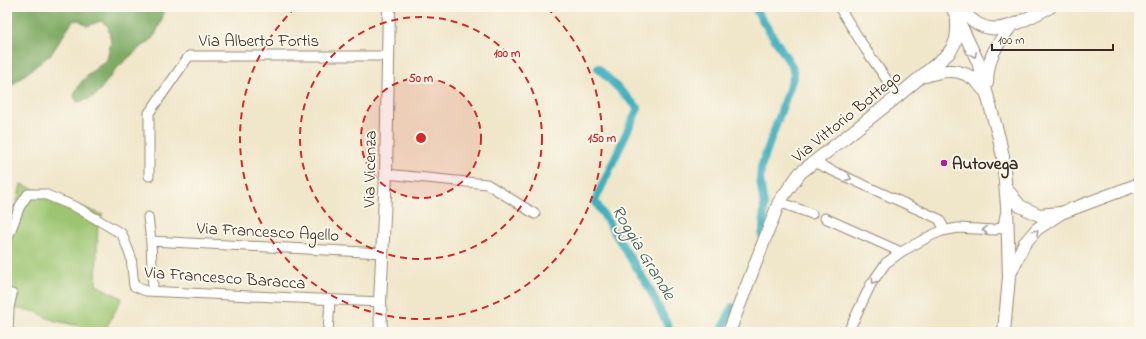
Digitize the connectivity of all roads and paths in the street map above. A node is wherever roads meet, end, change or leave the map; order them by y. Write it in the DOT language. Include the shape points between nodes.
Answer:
graph roads {
  1 [pos="390,7"];
  2 [pos="839,7"];
  3 [pos="952,7"];
  4 [pos="1050,7"];
  5 [pos="958,13"];
  6 [pos="1010,27"];
  7 [pos="389,56"];
  8 [pos="921,78"];
  9 [pos="986,93"];
  10 [pos="898,96"];
  11 [pos="813,162"];
  12 [pos="386,174"];
  13 [pos="149,176"];
  14 [pos="1139,184"];
  15 [pos="1006,188"];
  16 [pos="779,202"];
  17 [pos="1007,206"];
  18 [pos="1061,213"];
  19 [pos="535,214"];
  20 [pos="812,214"];
  21 [pos="148,217"];
  22 [pos="825,218"];
  23 [pos="942,231"];
  24 [pos="7,240"];
  25 [pos="152,241"];
  26 [pos="901,252"];
  27 [pos="383,253"];
  28 [pos="1009,277"];
  29 [pos="153,291"];
  30 [pos="7,294"];
  31 [pos="330,300"];
  32 [pos="380,302"];
  33 [pos="8,332"];
  34 [pos="328,332"];
  35 [pos="381,332"];
  36 [pos="729,332"];
  37 [pos="848,332"];
  38 [pos="1004,332"];
  1 -- 7 [label="street, Via Vicenza"];
  2 -- 10 [label="street"];
  3 -- 5 [label="street"];
  4 -- 6 [label="street"];
  5 -- 6 [label="street" via="991,29"];
  5 -- 8 [label="street, Via Vittorio Bottego" via="954,46"];
  5 -- 9 [label="street, one-way" via="978,62"];
  6 -- 9 [label="street" via="994,48 988,66"];
  7 -- 12 [label="street, Via Vicenza"];
  7 -- 13 [label="street, Via Alberto Fortis" via="189,56 149,113"];
  8 -- 9 [label="street, Via Vittorio Bottego" via="945,70 968,74"];
  8 -- 10 [label="street, Via Vittorio Bottego"];
  9 -- 15 [label="street" via="1001,144"];
  10 -- 11 [label="street, Via Vittorio Bottego"];
  11 -- 16 [label="street, Via Vittorio Bottego" via="800,173"];
  11 -- 23 [label="street, one-way" via="939,218"];
  12 -- 19 [label="street" via="487,184"];
  12 -- 27 [label="street, Via Vicenza"];
  14 -- 18 [label="street"];
  15 -- 17 [label="street"];
  15 -- 18 [label="street" via="1020,206 1039,215"];
  16 -- 20 [label="street"];
  16 -- 36 [label="street, Via Vittorio Bottego"];
  17 -- 23 [label="street, one-way" via="1003,226 995,230 958,228"];
  17 -- 28 [label="street"];
  28 -- 18 [label="street, one-way" via="1024,244"];
  21 -- 25 [label="street"];
  22 -- 26 [label="street"];
  23 -- 26 [label="street"];
  24 -- 29 [label="street, Via Francesco Baracca" via="20,206 28,194 44,194 76,207 122,234 131,257 134,286"];
  25 -- 27 [label="street, Via Francesco Agello"];
  25 -- 29 [label="street"];
  26 -- 37 [label="street, one-way" via="886,263 871,284"];
  27 -- 32 [label="street, Via Vicenza"];
  28 -- 38 [label="street"];
  29 -- 31 [label="street, Via Francesco Baracca"];
  30 -- 33 [label="street" via="12,294"];
  31 -- 32 [label="street, Via Francesco Baracca"];
  31 -- 34 [label="street"];
  32 -- 35 [label="street, Via Vicenza"];
}
